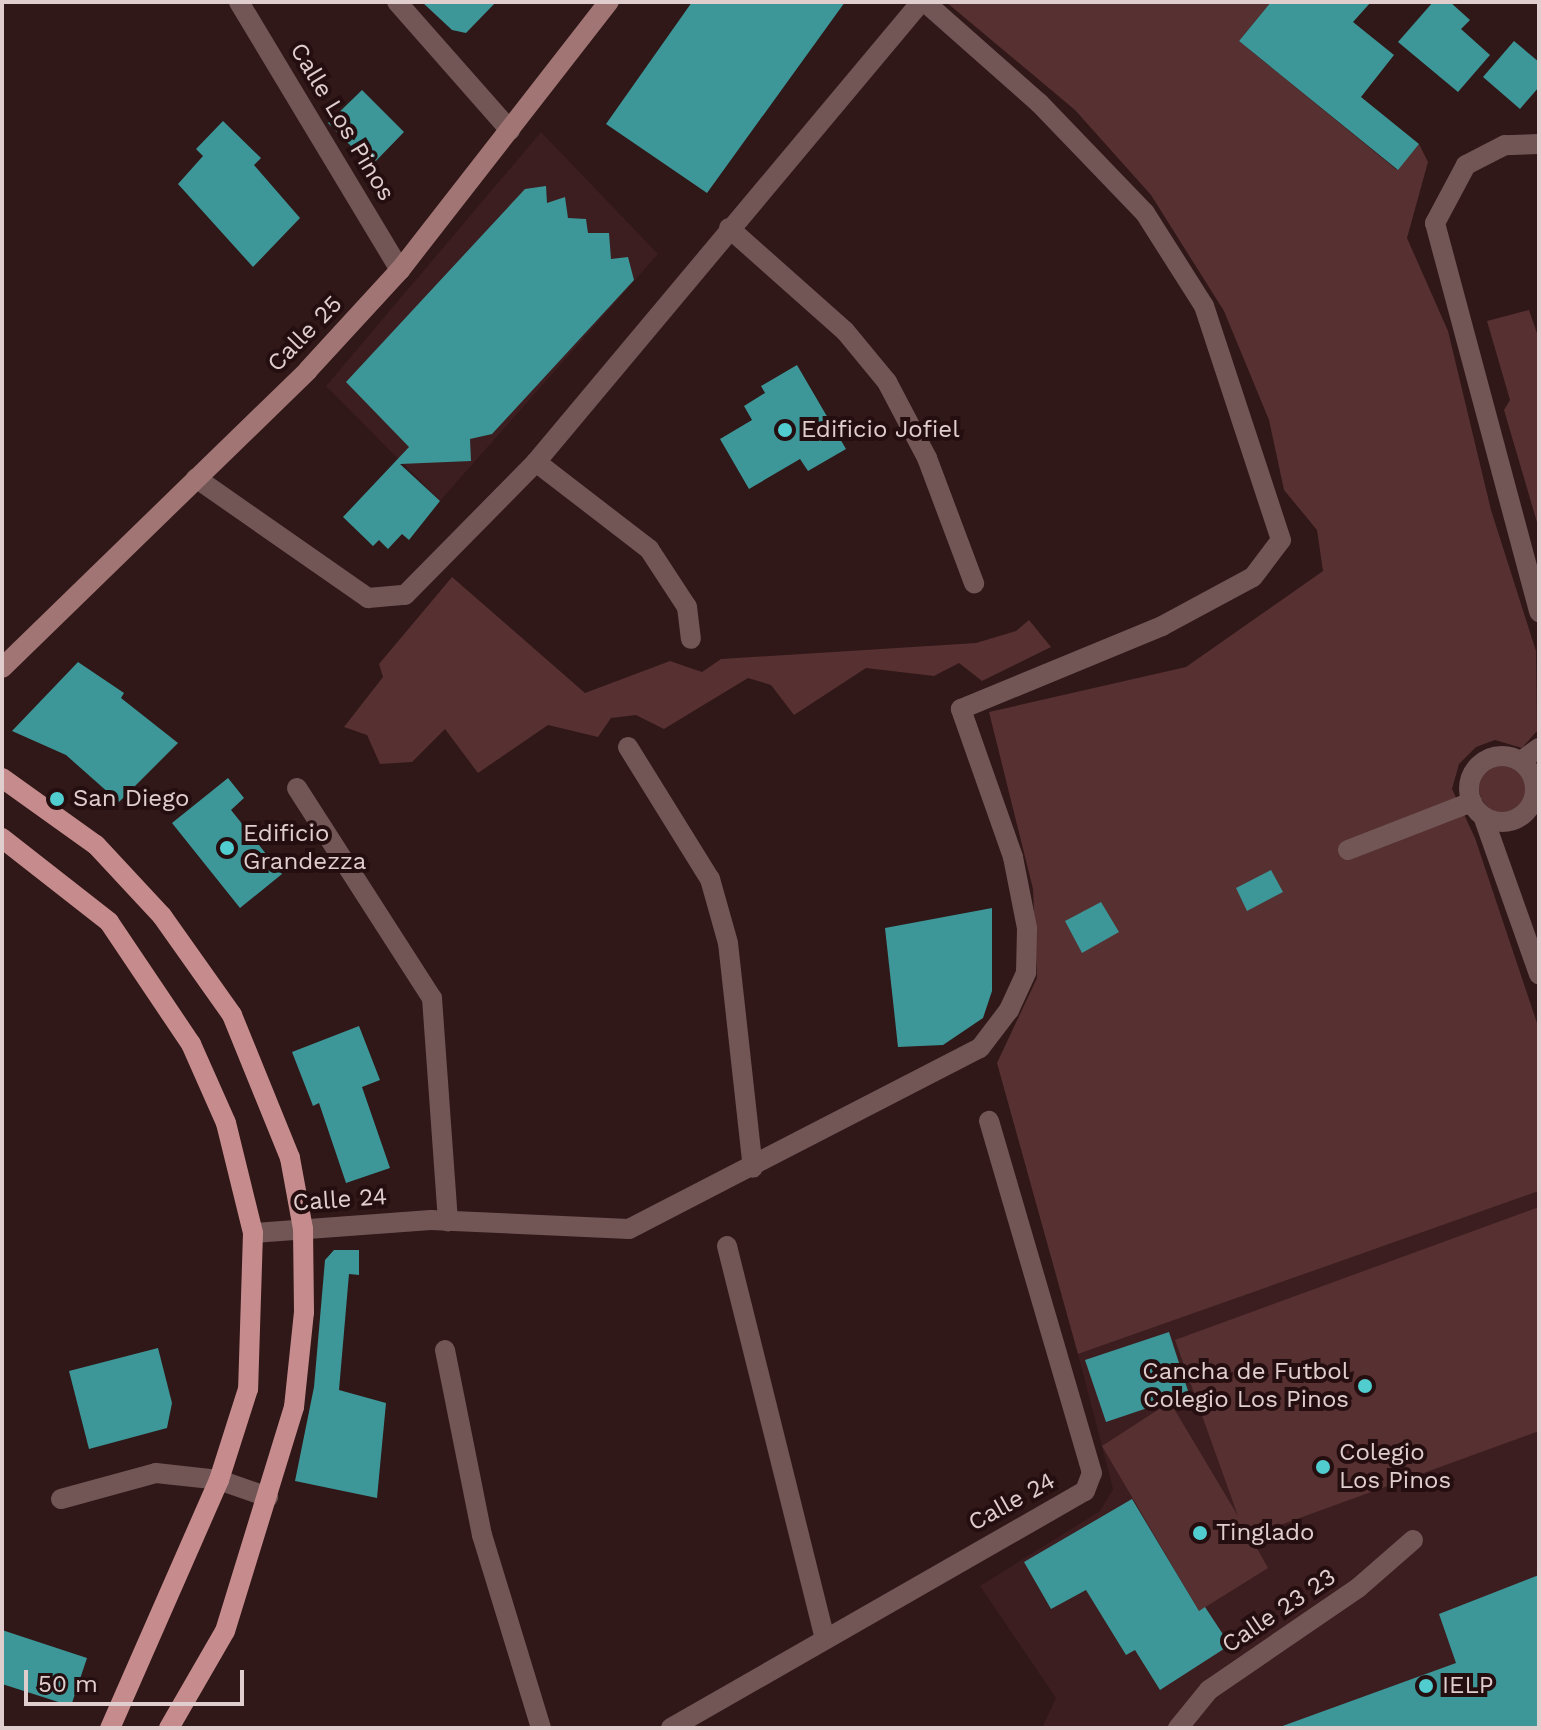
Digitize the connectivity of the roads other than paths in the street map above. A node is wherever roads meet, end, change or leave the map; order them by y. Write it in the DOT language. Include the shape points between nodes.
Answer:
graph roads {
  1 [pos="239,2"];
  2 [pos="397,2"];
  3 [pos="609,2"];
  4 [pos="923,2"];
  5 [pos="510,130"];
  6 [pos="1539,144"];
  7 [pos="729,228"];
  8 [pos="400,270"];
  9 [pos="536,462"];
  10 [pos="196,478"];
  11 [pos="974,583"];
  12 [pos="1539,612"];
  13 [pos="691,639"];
  14 [pos="2,668"];
  15 [pos="628,747"];
  16 [pos="1539,748"];
  17 [pos="1521,761"];
  18 [pos="2,778"];
  19 [pos="297,788"];
  20 [pos="1477,809"];
  21 [pos="2,838"];
  22 [pos="1348,850"];
  23 [pos="1539,974"];
  24 [pos="989,1121"];
  25 [pos="753,1168"];
  26 [pos="439,1220"];
  27 [pos="303,1229"];
  28 [pos="253,1233"];
  29 [pos="727,1246"];
  30 [pos="445,1350"];
  31 [pos="219,1480"];
  32 [pos="268,1497"];
  33 [pos="61,1499"];
  34 [pos="1413,1540"];
  35 [pos="824,1636"];
  36 [pos="110,1728"];
  37 [pos="169,1728"];
  38 [pos="541,1728"];
  39 [pos="671,1728"];
  40 [pos="1178,1728"];
  1 -- 8 [label="street, Calle Los Pinos"];
  2 -- 5 [label="street"];
  3 -- 5 [label="street, Calle 25"];
  4 -- 7 [label="street"];
  4 -- 25 [label="street, Calle 24" via="1039,103 1145,213 1204,306 1281,540 1253,577 1162,626 961,709 1013,857 1027,928 1026,973 1009,1010 980,1048"];
  5 -- 8 [label="street, Calle 25"];
  6 -- 12 [label="street" via="1505,145 1466,165 1435,223"];
  7 -- 9 [label="street"];
  7 -- 11 [label="street" via="845,331 887,382 927,458"];
  8 -- 10 [label="street, Calle 25"];
  9 -- 10 [label="street" via="405,595 390,601 368,598"];
  9 -- 13 [label="street" via="649,549 687,607"];
  10 -- 14 [label="street, Calle 25"];
  15 -- 25 [label="street" via="676,817 714,892 728,943"];
  16 -- 17 [label="street"];
  17 -- 20 [label="street" via="1500,755 1481,763 1470,781"];
  17 -- 20 [label="street" via="1533,778 1529,808 1513,821"];
  18 -- 27 [label="main road" via="96,845 162,916 232,1015 290,1158"];
  19 -- 26 [label="street" via="432,998"];
  20 -- 22 [label="street"];
  20 -- 23 [label="street"];
  21 -- 28 [label="main road" via="109,922 184,1033 226,1123"];
  24 -- 35 [label="street, Calle 24" via="1092,1473 1085,1491"];
  25 -- 26 [label="street, Calle 24" via="629,1229"];
  26 -- 27 [label="street, Calle 24"];
  27 -- 28 [label="street, Calle 24"];
  27 -- 32 [label="main road" via="304,1312 294,1407"];
  28 -- 31 [label="main road" via="248,1389"];
  29 -- 35 [label="street"];
  30 -- 38 [label="street" via="482,1535"];
  31 -- 32 [label="street"];
  31 -- 33 [label="street" via="156,1473"];
  31 -- 36 [label="main road"];
  32 -- 37 [label="main road" via="225,1631"];
  34 -- 40 [label="street, Calle 23 23" via="1358,1588 1209,1690"];
  35 -- 39 [label="street, Calle 24"];
}
